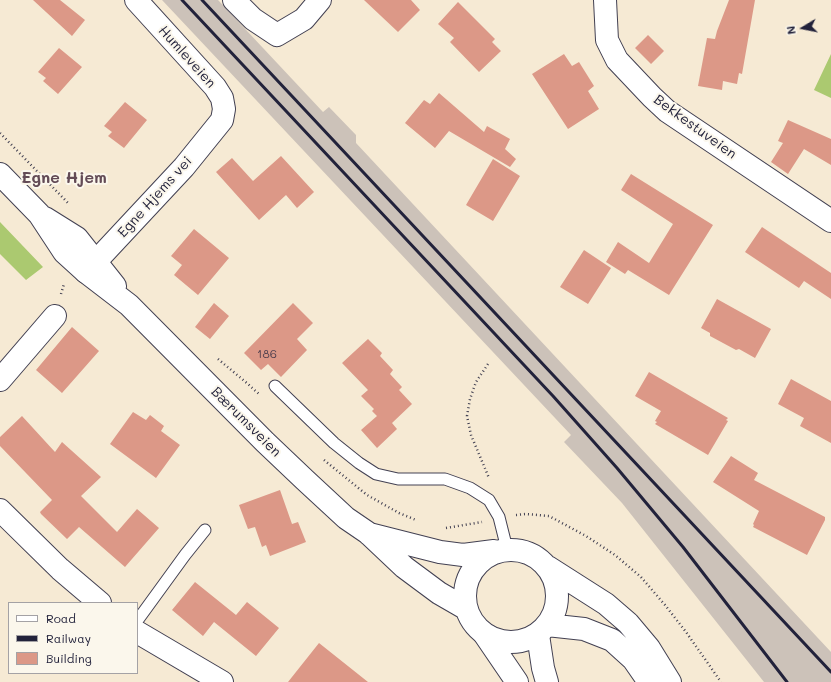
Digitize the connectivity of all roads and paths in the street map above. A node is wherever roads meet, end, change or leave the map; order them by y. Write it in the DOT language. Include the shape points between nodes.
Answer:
graph roads {
  1 [pos="136,0"];
  2 [pos="234,0"];
  3 [pos="320,0"];
  4 [pos="605,0"];
  5 [pos="222,120"];
  6 [pos="0,133"];
  7 [pos="0,174"];
  8 [pos="70,204"];
  9 [pos="831,221"];
  10 [pos="83,271"];
  11 [pos="55,316"];
  12 [pos="488,364"];
  13 [pos="0,380"];
  14 [pos="275,386"];
  15 [pos="489,500"];
  16 [pos="0,510"];
  17 [pos="205,530"];
  18 [pos="368,534"];
  19 [pos="502,550"];
  20 [pos="548,567"];
  21 [pos="99,602"];
  22 [pos="466,608"];
  23 [pos="138,620"];
  24 [pos="543,630"];
  25 [pos="138,633"];
  26 [pos="485,635"];
  27 [pos="222,682"];
  28 [pos="517,682"];
  29 [pos="547,682"];
  30 [pos="650,682"];
  31 [pos="670,682"];
  1 -- 5 [label="main road, Humleveien" via="215,88 222,98"];
  2 -- 3 [label="main road" via="253,19 277,35 304,19"];
  4 -- 9 [label="main road, Bekkestuveien" via="607,40 617,60 652,97 667,111"];
  5 -- 10 [label="main road, Egne Hjems vei" via="184,167"];
  6 -- 8 [label="path"];
  7 -- 10 [label="main road, Bærumsveien" via="39,214 77,238"];
  10 -- 11 [label="path" via="63,286"];
  10 -- 18 [label="main road, Bærumsveien" via="129,305 265,442 346,518"];
  11 -- 13 [label="main road"];
  12 -- 15 [label="path" via="476,382 467,416 471,435 490,479"];
  14 -- 15 [label="lane" via="334,443 376,474 398,479 445,479 470,488"];
  15 -- 19 [label="lane" via="499,517"];
  16 -- 21 [label="main road" via="60,569"];
  17 -- 23 [label="lane"];
  18 -- 19 [label="main road, Bærumsveien" via="462,555"];
  18 -- 22 [label="main road, Bærumsveien" via="404,567 439,593"];
  19 -- 20 [label="main road" via="521,550 534,555"];
  19 -- 22 [label="main road" via="482,559 470,573 464,590"];
  20 -- 24 [label="main road" via="556,580 558,596 555,612"];
  20 -- 31 [label="main road" via="606,604 628,623 649,648"];
  22 -- 26 [label="main road" via="473,623"];
  24 -- 26 [label="main road" via="518,642 501,642"];
  24 -- 29 [label="main road" via="543,668"];
  24 -- 30 [label="main road" via="584,629 612,640 633,659"];
  25 -- 27 [label="main road"];
  26 -- 28 [label="main road"];
}
